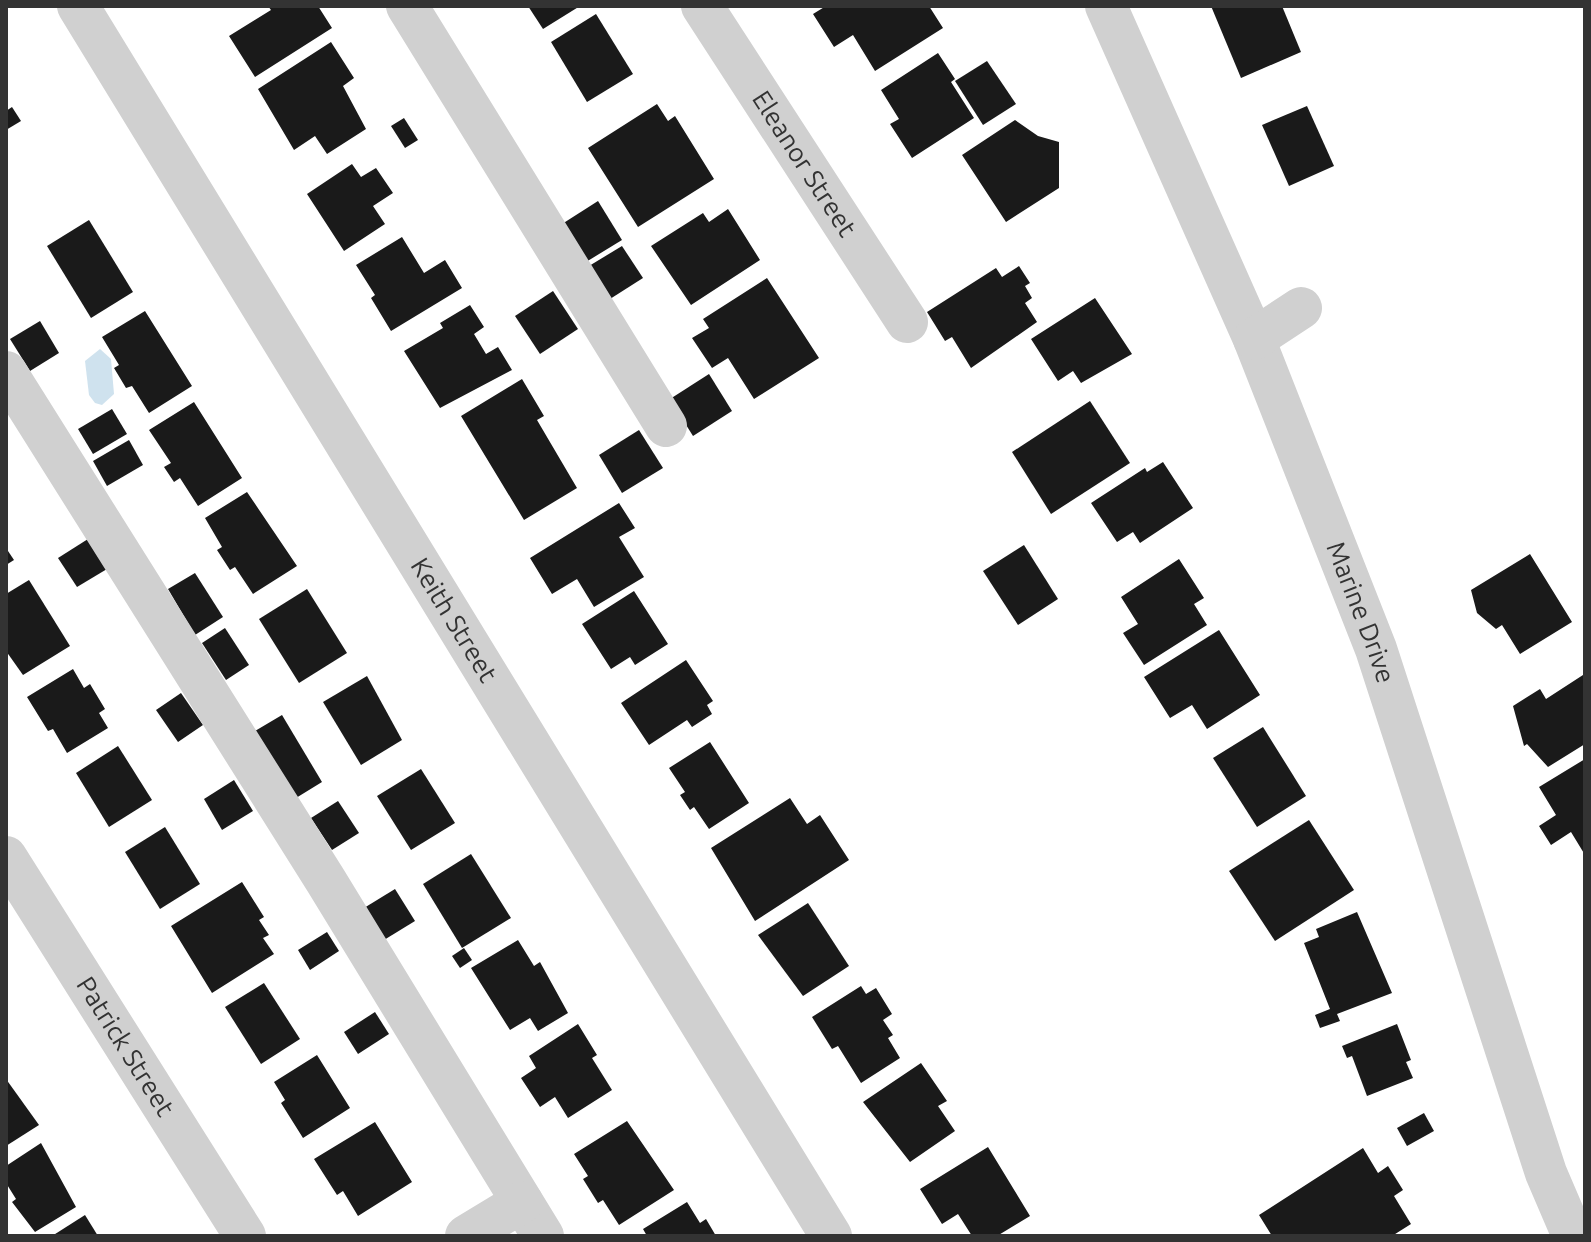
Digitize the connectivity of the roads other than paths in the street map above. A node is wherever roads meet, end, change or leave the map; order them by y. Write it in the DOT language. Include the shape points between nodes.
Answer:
graph roads {
  1 [pos="78,6"];
  2 [pos="407,6"];
  3 [pos="702,6"];
  4 [pos="1106,6"];
  5 [pos="1301,308"];
  6 [pos="907,322"];
  7 [pos="1254,339"];
  8 [pos="6,372"];
  9 [pos="666,426"];
  10 [pos="6,857"];
  11 [pos="532,1219"];
  12 [pos="245,1236"];
  13 [pos="466,1236"];
  14 [pos="831,1236"];
  15 [pos="1573,1236"];
  1 -- 14 [label="street, Keith Street"];
  2 -- 9 [label="street"];
  3 -- 6 [label="street, Eleanor Street"];
  4 -- 7 [label="street, Marine Drive"];
  5 -- 7 [label="street"];
  7 -- 15 [label="street, Marine Drive" via="1376,649 1546,1173"];
  8 -- 11 [label="street"];
  10 -- 12 [label="street, Patrick Street"];
  11 -- 13 [label="street"];
}
